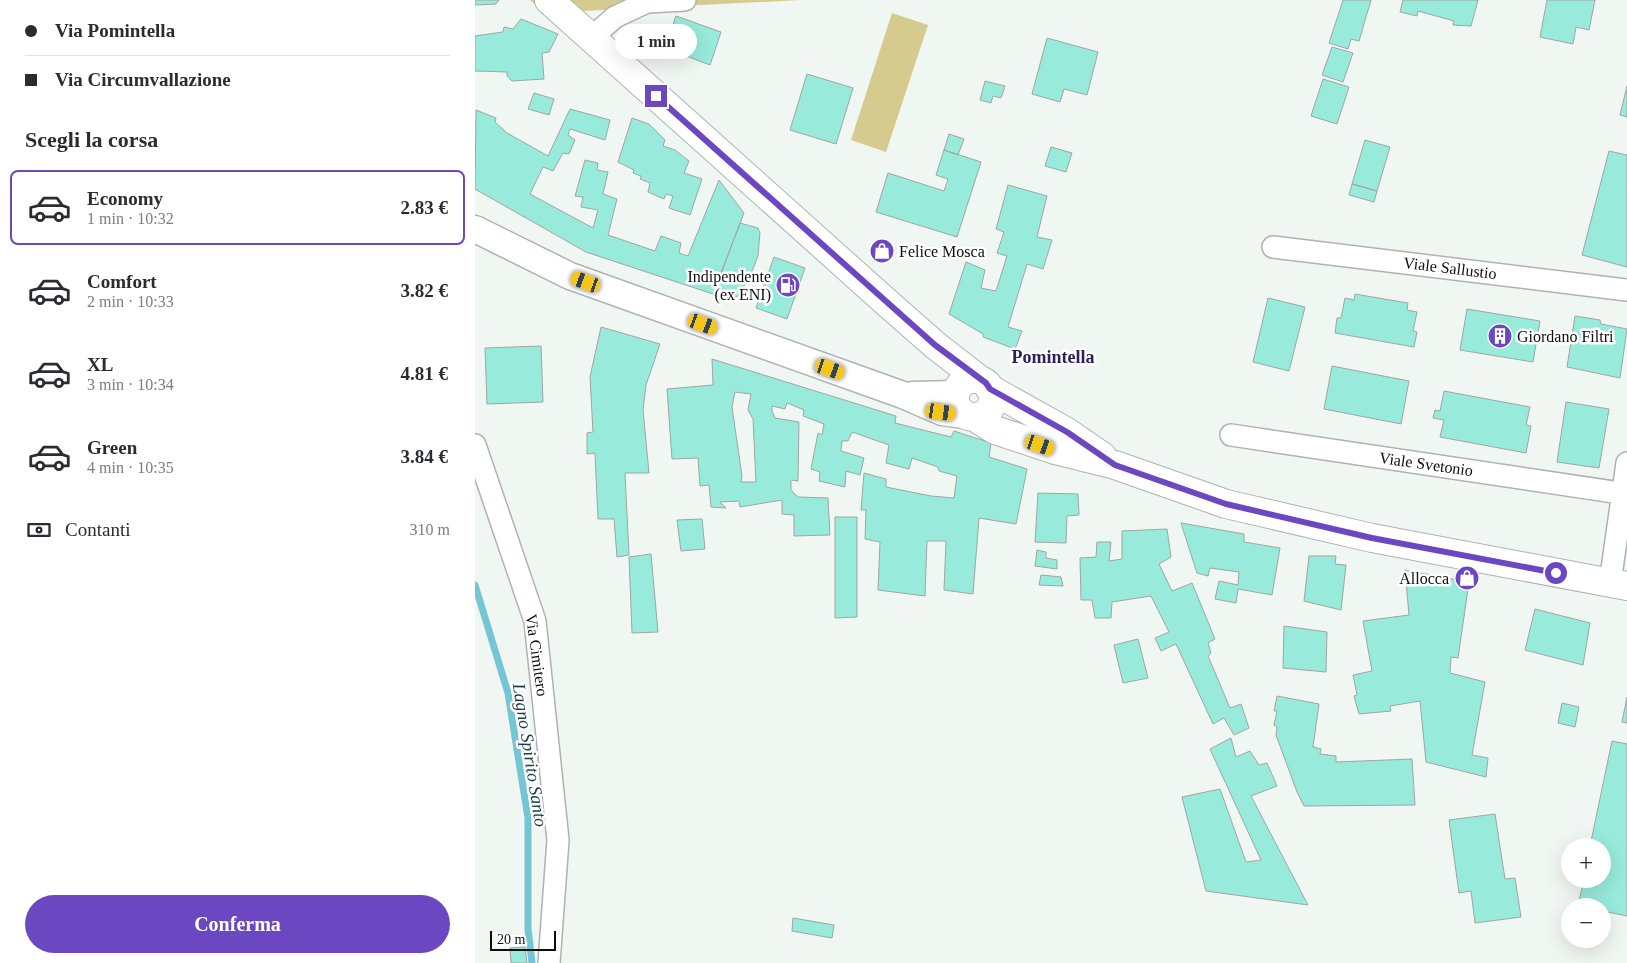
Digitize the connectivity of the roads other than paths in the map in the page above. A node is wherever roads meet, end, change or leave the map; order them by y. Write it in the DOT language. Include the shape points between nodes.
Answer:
graph roads {
  1 [pos="549,0"];
  2 [pos="685,0"];
  3 [pos="591,38"];
  4 [pos="475,229"];
  5 [pos="1273,247"];
  6 [pos="1627,290"];
  7 [pos="970,397"];
  8 [pos="1231,435"];
  9 [pos="475,445"];
  10 [pos="1627,463"];
  11 [pos="1624,494"];
  12 [pos="1618,584"];
  13 [pos="549,963"];
  1 -- 3 [label="main road"];
  2 -- 3 [label="street" via="647,2 615,17"];
  3 -- 7 [label="main road" via="935,345"];
  4 -- 7 [label="street" via="570,276 903,395"];
  5 -- 6 [label="street, Viale Sallustio"];
  7 -- 12 [label="main road" via="995,430 1115,465 1226,504 1372,538"];
  8 -- 11 [label="street, Viale Svetonio"];
  9 -- 13 [label="street, Via Cimitero" via="535,621 558,840"];
  10 -- 11 [label="street"];
  11 -- 12 [label="street"];
}
